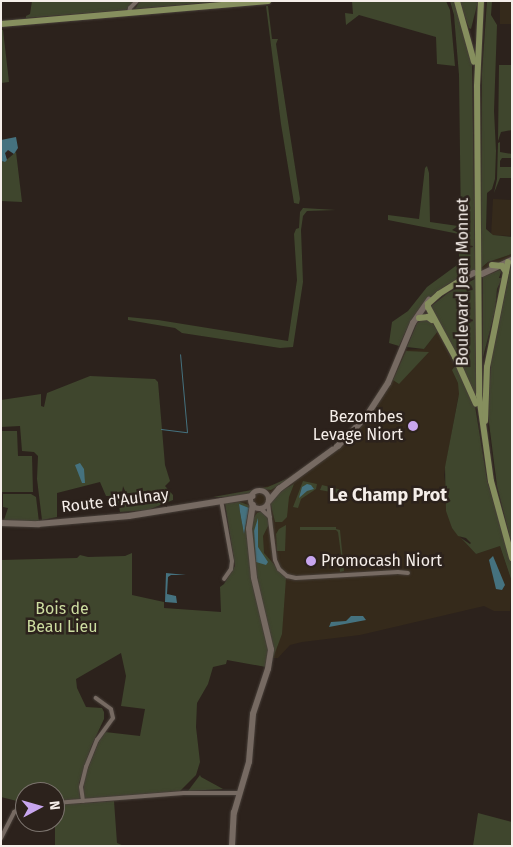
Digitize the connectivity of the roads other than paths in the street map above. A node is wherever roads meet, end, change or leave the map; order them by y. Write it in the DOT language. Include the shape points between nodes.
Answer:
graph roads {
  1 [pos="137,1"];
  2 [pos="268,1"];
  3 [pos="457,1"];
  4 [pos="482,1"];
  5 [pos="129,13"];
  6 [pos="1,24"];
  7 [pos="476,158"];
  8 [pos="511,260"];
  9 [pos="492,265"];
  10 [pos="500,266"];
  11 [pos="506,272"];
  12 [pos="466,277"];
  13 [pos="428,307"];
  14 [pos="419,318"];
  15 [pos="434,320"];
  16 [pos="410,329"];
  17 [pos="483,431"];
  18 [pos="279,490"];
  19 [pos="265,493"];
  20 [pos="252,496"];
  21 [pos="222,500"];
  22 [pos="231,500"];
  23 [pos="268,502"];
  24 [pos="252,505"];
  25 [pos="260,509"];
  26 [pos="271,518"];
  27 [pos="1,523"];
  28 [pos="250,524"];
  29 [pos="512,552"];
  30 [pos="512,558"];
  31 [pos="408,573"];
  32 [pos="224,579"];
  33 [pos="96,698"];
  34 [pos="239,793"];
  35 [pos="83,801"];
  36 [pos="65,802"];
  37 [pos="15,813"];
  38 [pos="1,838"];
  39 [pos="232,846"];
  1 -- 5 [label="street"];
  2 -- 5 [label="main road"];
  3 -- 7 [label="main road" via="474,64"];
  4 -- 7 [label="main road, Boulevard Jean Monnet" via="477,54"];
  4 -- 17 [label="main road, Boulevard Jean Monnet" via="479,296"];
  5 -- 6 [label="main road"];
  7 -- 17 [label="main road, Boulevard Jean Monnet" via="477,359"];
  8 -- 9 [label="street"];
  8 -- 10 [label="street"];
  8 -- 11 [label="main road"];
  9 -- 10 [label="main road"];
  9 -- 10 [label="street" via="482,272"];
  10 -- 11 [label="main road"];
  11 -- 17 [label="main road" via="487,367"];
  12 -- 13 [label="main road" via="439,294"];
  12 -- 13 [label="street" via="474,275"];
  12 -- 16 [label="street" via="441,290 429,301"];
  13 -- 14 [label="street"];
  13 -- 15 [label="main road"];
  14 -- 15 [label="main road"];
  14 -- 16 [label="street"];
  15 -- 17 [label="main road" via="470,388"];
  16 -- 18 [label="street" via="382,394 366,417 345,440"];
  17 -- 29 [label="main road, Boulevard Jean Monnet" via="496,497"];
  17 -- 30 [label="main road, Boulevard Jean Monnet" via="491,481"];
  18 -- 19 [label="street"];
  18 -- 23 [label="street"];
  19 -- 20 [label="street" via="257,492"];
  19 -- 23 [label="street"];
  20 -- 22 [label="street, Route d'Aulnay"];
  20 -- 24 [label="street"];
  21 -- 22 [label="street, Route d'Aulnay"];
  21 -- 27 [label="street, Route d'Aulnay" via="129,516 43,524"];
  21 -- 32 [label="street" via="232,561"];
  22 -- 24 [label="street, Route d'Aulnay"];
  23 -- 25 [label="street"];
  23 -- 26 [label="street"];
  24 -- 25 [label="street"];
  24 -- 28 [label="street"];
  25 -- 26 [label="street"];
  25 -- 28 [label="street"];
  26 -- 31 [label="street" via="274,560 281,572 289,577"];
  28 -- 34 [label="street" via="255,588 271,650 253,714 249,762"];
  33 -- 35 [label="street" via="111,709 113,718 97,740 86,767 81,787"];
  34 -- 35 [label="street" via="184,793"];
  34 -- 39 [label="street" via="233,818"];
  35 -- 36 [label="street"];
  37 -- 38 [label="street"];
}
